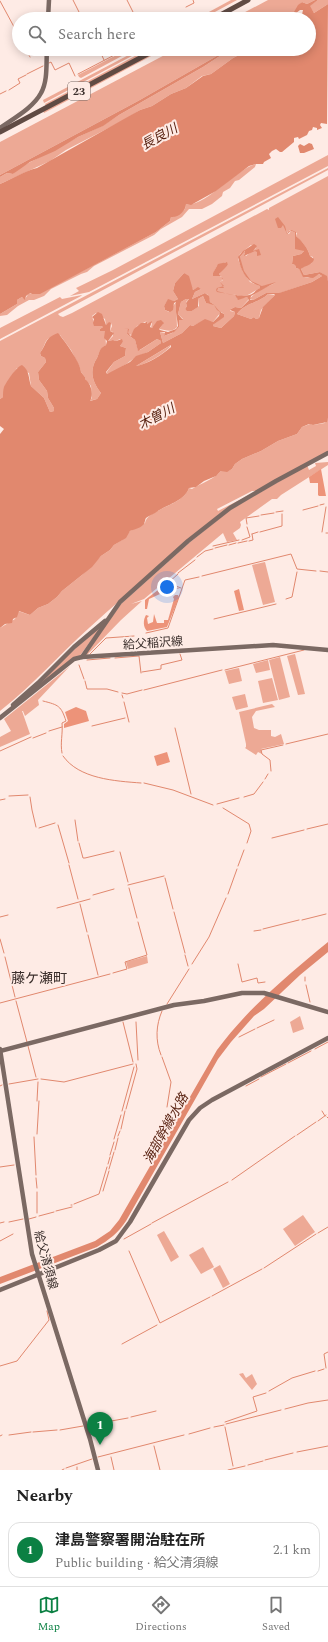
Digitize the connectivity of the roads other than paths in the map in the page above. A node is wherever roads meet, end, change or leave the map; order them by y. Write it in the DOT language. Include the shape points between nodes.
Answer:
graph roads {
  1 [pos="49,0"];
  2 [pos="248,0"];
  3 [pos="48,12"];
  4 [pos="226,12"];
  5 [pos="47,56"];
  6 [pos="144,56"];
  7 [pos="0,128"];
  8 [pos="0,132"];
  9 [pos="328,453"];
  10 [pos="109,617"];
  11 [pos="328,650"];
  12 [pos="82,657"];
  13 [pos="7,711"];
  14 [pos="0,718"];
  15 [pos="328,1012"];
  16 [pos="328,1038"];
  17 [pos="0,1050"];
  18 [pos="38,1273"];
  19 [pos="0,1290"];
  20 [pos="98,1470"];
  1 -- 3 [label="street"];
  2 -- 4 [label="main road"];
  5 -- 7 [label="street" via="42,92 29,106"];
  6 -- 8 [label="main road, 23"];
  9 -- 10 [label="street" via="230,508 120,602"];
  10 -- 12 [label="street"];
  10 -- 13 [label="street"];
  11 -- 12 [label="street, 給父稲沢線" via="273,645"];
  12 -- 13 [label="street, 給父稲沢線" via="74,659 24,701"];
  13 -- 14 [label="street, 給父稲沢線"];
  15 -- 17 [label="street" via="264,993 242,993 174,1005"];
  16 -- 18 [label="street" via="200,1108 184,1128 121,1236 108,1246"];
  17 -- 18 [label="street, 給父清須線" via="30,1243"];
  18 -- 19 [label="street"];
  18 -- 20 [label="street, 給父清須線"];
}
